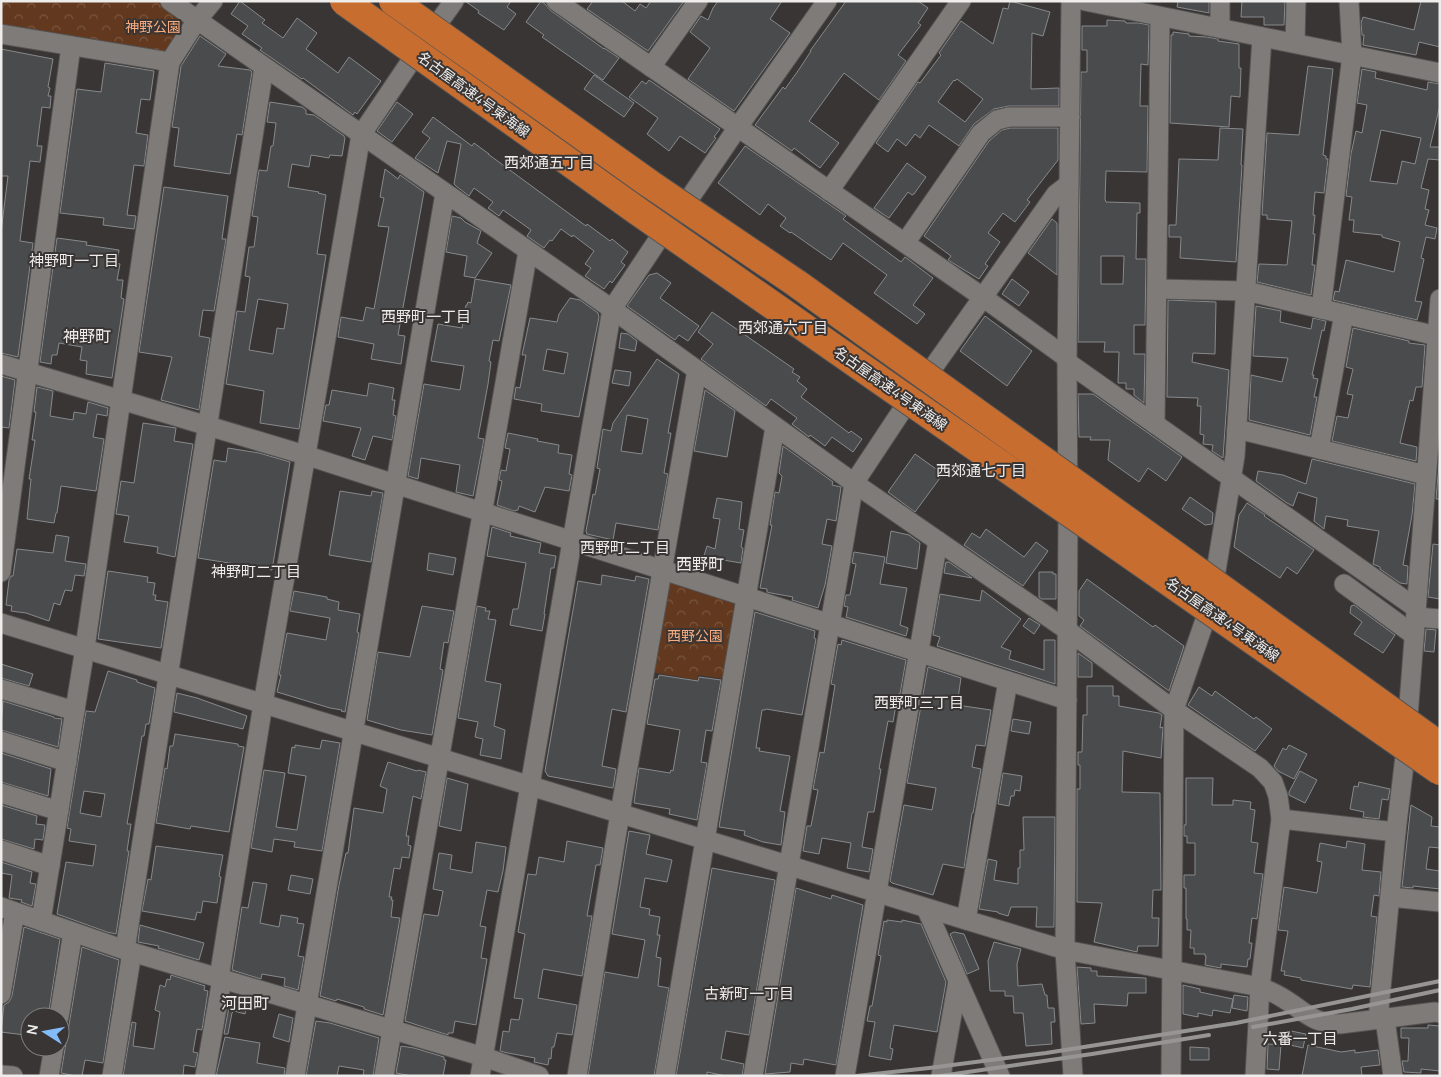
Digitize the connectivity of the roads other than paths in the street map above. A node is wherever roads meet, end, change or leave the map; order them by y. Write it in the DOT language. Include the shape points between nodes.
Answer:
graph roads {
  1 [pos="170,1"];
  2 [pos="212,1"];
  3 [pos="344,1"];
  4 [pos="370,1"];
  5 [pos="393,1"];
  6 [pos="454,1"];
  7 [pos="698,1"];
  8 [pos="827,1"];
  9 [pos="961,1"];
  10 [pos="1071,1"];
  11 [pos="1085,1"];
  12 [pos="1220,1"];
  13 [pos="1296,1"];
  14 [pos="1349,1"];
  15 [pos="569,5"];
  16 [pos="1150,10"];
  17 [pos="197,20"];
  18 [pos="1220,28"];
  19 [pos="1,34"];
  20 [pos="1262,37"];
  21 [pos="1294,43"];
  22 [pos="71,46"];
  23 [pos="1352,55"];
  24 [pos="170,62"];
  25 [pos="264,67"];
  26 [pos="651,67"];
  27 [pos="1440,73"];
  28 [pos="1070,117"];
  29 [pos="738,127"];
  30 [pos="361,135"];
  31 [pos="1069,184"];
  32 [pos="829,190"];
  33 [pos="445,193"];
  34 [pos="904,244"];
  35 [pos="528,251"];
  36 [pos="1157,289"];
  37 [pos="1246,291"];
  38 [pos="984,298"];
  39 [pos="1440,299"];
  40 [pos="612,309"];
  41 [pos="1322,309"];
  42 [pos="1344,314"];
  43 [pos="1438,342"];
  44 [pos="1067,360"];
  45 [pos="1,364"];
  46 [pos="697,370"];
  47 [pos="28,372"];
  48 [pos="932,382"];
  49 [pos="121,399"];
  50 [pos="903,409"];
  51 [pos="1155,424"];
  52 [pos="208,426"];
  53 [pos="775,427"];
  54 [pos="1237,429"];
  55 [pos="974,436"];
  56 [pos="1319,449"];
  57 [pos="305,455"];
  58 [pos="1426,475"];
  59 [pos="1232,478"];
  60 [pos="854,483"];
  61 [pos="396,484"];
  62 [pos="482,512"];
  63 [pos="572,540"];
  64 [pos="938,541"];
  65 [pos="662,569"];
  66 [pos="1216,571"];
  67 [pos="1,572"];
  68 [pos="1344,584"];
  69 [pos="746,596"];
  70 [pos="1238,614"];
  71 [pos="1206,618"];
  72 [pos="1440,619"];
  73 [pos="1415,620"];
  74 [pos="1,623"];
  75 [pos="830,623"];
  76 [pos="1067,630"];
  77 [pos="85,648"];
  78 [pos="918,652"];
  79 [pos="169,674"];
  80 [pos="1008,681"];
  81 [pos="1,689"];
  82 [pos="1067,700"];
  83 [pos="263,704"];
  84 [pos="1174,710"];
  85 [pos="75,711"];
  86 [pos="353,731"];
  87 [pos="1,741"];
  88 [pos="1440,746"];
  89 [pos="440,758"];
  90 [pos="67,762"];
  91 [pos="1440,771"];
  92 [pos="529,785"];
  93 [pos="1,793"];
  94 [pos="59,811"];
  95 [pos="620,813"];
  96 [pos="1282,819"];
  97 [pos="1396,832"];
  98 [pos="705,840"];
  99 [pos="1,850"];
  100 [pos="50,866"];
  101 [pos="789,866"];
  102 [pos="876,893"];
  103 [pos="1390,896"];
  104 [pos="1440,902"];
  105 [pos="926,908"];
  106 [pos="8,909"];
  107 [pos="966,920"];
  108 [pos="41,921"];
  109 [pos="73,932"];
  110 [pos="1065,950"];
  111 [pos="129,951"];
  112 [pos="1172,971"];
  113 [pos="220,979"];
  114 [pos="958,981"];
  115 [pos="1260,987"];
  116 [pos="1,994"];
  117 [pos="306,1004"];
  118 [pos="61,1007"];
  119 [pos="1440,1013"];
  120 [pos="1382,1019"];
  121 [pos="392,1030"];
  122 [pos="52,1057"];
  123 [pos="484,1057"];
  124 [pos="1,1074"];
  125 [pos="13,1076"];
  126 [pos="49,1076"];
  127 [pos="112,1076"];
  128 [pos="205,1076"];
  129 [pos="295,1076"];
  130 [pos="384,1076"];
  131 [pos="480,1076"];
  132 [pos="539,1076"];
  133 [pos="577,1076"];
  134 [pos="666,1076"];
  135 [pos="753,1076"];
  136 [pos="845,1076"];
  137 [pos="941,1076"];
  138 [pos="1000,1076"];
  139 [pos="1073,1076"];
  140 [pos="1171,1076"];
  141 [pos="1255,1076"];
  142 [pos="1392,1076"];
  1 -- 17 [label="street"];
  2 -- 17 [label="street"];
  3 -- 91 [label="highway, 名古屋高速4号東海線, bridge" via="645,216"];
  4 -- 55 [label="highway" via="692,231 768,281 799,313"];
  5 -- 88 [label="highway, 名古屋高速4号東海線, bridge" via="804,289"];
  6 -- 30 [label="street"];
  7 -- 26 [label="street"];
  8 -- 29 [label="street"];
  9 -- 32 [label="street"];
  10 -- 28 [label="street"];
  11 -- 16 [label="street"];
  12 -- 18 [label="street"];
  13 -- 21 [label="street"];
  14 -- 23 [label="street"];
  15 -- 26 [label="street"];
  16 -- 18 [label="street"];
  16 -- 36 [label="street"];
  17 -- 24 [label="street"];
  17 -- 25 [label="street"];
  18 -- 20 [label="street"];
  19 -- 22 [label="street"];
  20 -- 21 [label="street"];
  20 -- 37 [label="street"];
  21 -- 23 [label="street"];
  22 -- 24 [label="street"];
  22 -- 47 [label="street"];
  23 -- 27 [label="street"];
  23 -- 41 [label="street"];
  24 -- 49 [label="street"];
  25 -- 30 [label="street"];
  25 -- 52 [label="street"];
  26 -- 29 [label="street"];
  28 -- 31 [label="street"];
  28 -- 34 [label="street" via="1009,117 997,120 981,133"];
  29 -- 32 [label="street"];
  29 -- 40 [label="street"];
  30 -- 33 [label="street"];
  30 -- 57 [label="street"];
  31 -- 38 [label="street" via="1056,194"];
  31 -- 44 [label="street"];
  32 -- 34 [label="street"];
  33 -- 35 [label="street"];
  33 -- 61 [label="street"];
  34 -- 38 [label="street"];
  35 -- 40 [label="street"];
  35 -- 62 [label="street"];
  36 -- 37 [label="street"];
  36 -- 51 [label="street"];
  37 -- 41 [label="street"];
  37 -- 54 [label="street"];
  38 -- 44 [label="street"];
  38 -- 48 [label="street"];
  39 -- 43 [label="street"];
  40 -- 46 [label="street"];
  40 -- 63 [label="street"];
  41 -- 42 [label="street"];
  42 -- 43 [label="street"];
  42 -- 56 [label="street"];
  43 -- 58 [label="street"];
  44 -- 51 [label="street"];
  44 -- 76 [label="street"];
  45 -- 47 [label="street"];
  46 -- 53 [label="street"];
  46 -- 65 [label="street"];
  47 -- 49 [label="street"];
  47 -- 67 [label="street"];
  48 -- 70 [label="highway" via="1029,468"];
  49 -- 52 [label="street"];
  49 -- 77 [label="street"];
  50 -- 60 [label="street"];
  51 -- 59 [label="street"];
  52 -- 57 [label="street"];
  52 -- 79 [label="street"];
  53 -- 60 [label="street"];
  53 -- 69 [label="street"];
  54 -- 56 [label="street"];
  54 -- 59 [label="street"];
  56 -- 58 [label="street"];
  57 -- 61 [label="street"];
  57 -- 83 [label="street"];
  58 -- 73 [label="street"];
  59 -- 66 [label="street"];
  59 -- 73 [label="street"];
  60 -- 64 [label="street"];
  60 -- 75 [label="street"];
  61 -- 62 [label="street"];
  61 -- 86 [label="street"];
  62 -- 63 [label="street"];
  62 -- 89 [label="street"];
  63 -- 65 [label="street"];
  63 -- 92 [label="street"];
  64 -- 76 [label="street"];
  64 -- 78 [label="street"];
  65 -- 69 [label="street"];
  65 -- 95 [label="street"];
  68 -- 73 [label="street"];
  69 -- 75 [label="street"];
  69 -- 98 [label="street"];
  71 -- 84 [label="street"];
  72 -- 73 [label="street"];
  73 -- 97 [label="street"];
  74 -- 77 [label="street"];
  75 -- 78 [label="street"];
  75 -- 101 [label="street"];
  76 -- 82 [label="street"];
  76 -- 84 [label="street"];
  77 -- 79 [label="street"];
  77 -- 85 [label="street"];
  78 -- 80 [label="street"];
  78 -- 102 [label="street"];
  79 -- 83 [label="street"];
  79 -- 111 [label="street"];
  80 -- 82 [label="street"];
  80 -- 107 [label="street"];
  81 -- 85 [label="street"];
  82 -- 110 [label="street"];
  83 -- 86 [label="street"];
  83 -- 113 [label="street"];
  84 -- 96 [label="street" via="1260,768 1273,782"];
  84 -- 112 [label="street"];
  85 -- 90 [label="street"];
  86 -- 89 [label="street"];
  86 -- 117 [label="street"];
  87 -- 90 [label="street"];
  89 -- 92 [label="street"];
  89 -- 121 [label="street"];
  90 -- 94 [label="street"];
  92 -- 95 [label="street"];
  92 -- 123 [label="street"];
  93 -- 94 [label="street"];
  94 -- 100 [label="street"];
  95 -- 98 [label="street"];
  95 -- 133 [label="street"];
  96 -- 97 [label="street"];
  96 -- 115 [label="street"];
  97 -- 103 [label="street"];
  98 -- 101 [label="street"];
  98 -- 134 [label="street"];
  99 -- 100 [label="street"];
  100 -- 108 [label="street"];
  101 -- 102 [label="street"];
  101 -- 135 [label="street"];
  102 -- 105 [label="street"];
  102 -- 136 [label="street"];
  103 -- 104 [label="street"];
  103 -- 120 [label="street"];
  105 -- 107 [label="street"];
  105 -- 114 [label="street"];
  106 -- 108 [label="street"];
  106 -- 116 [label="street"];
  107 -- 110 [label="street"];
  108 -- 109 [label="street"];
  109 -- 111 [label="street"];
  109 -- 118 [label="street"];
  110 -- 112 [label="street"];
  110 -- 139 [label="street"];
  111 -- 113 [label="street"];
  111 -- 127 [label="street"];
  112 -- 115 [label="street"];
  112 -- 140 [label="street"];
  113 -- 117 [label="street"];
  113 -- 128 [label="street"];
  114 -- 137 [label="street"];
  114 -- 138 [label="street"];
  115 -- 120 [label="street" via="1327,1024"];
  115 -- 141 [label="street"];
  117 -- 121 [label="street"];
  117 -- 129 [label="street"];
  119 -- 120 [label="street"];
  120 -- 142 [label="street"];
  121 -- 123 [label="street"];
  121 -- 130 [label="street"];
  122 -- 126 [label="street"];
  123 -- 131 [label="street"];
  123 -- 132 [label="street"];
  124 -- 125 [label="street"];
}
